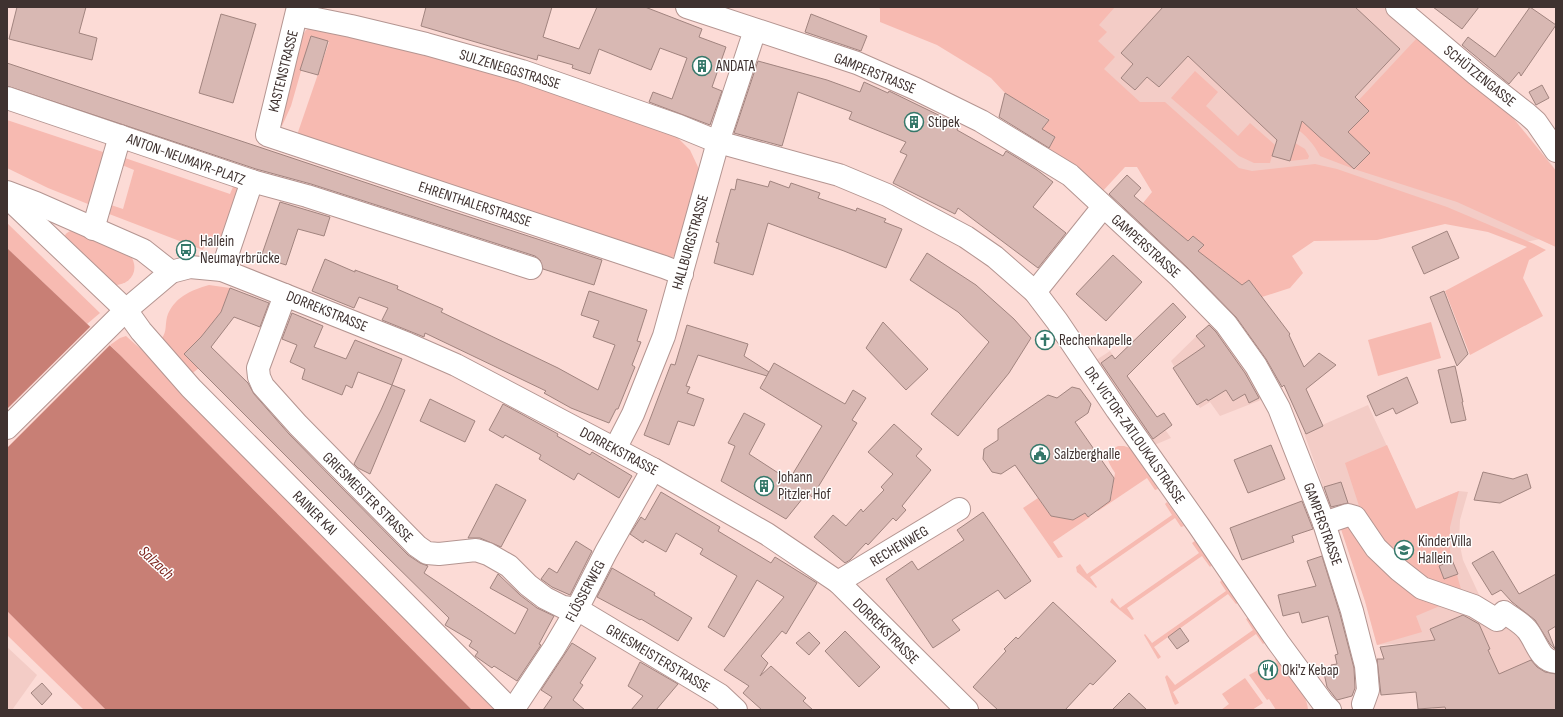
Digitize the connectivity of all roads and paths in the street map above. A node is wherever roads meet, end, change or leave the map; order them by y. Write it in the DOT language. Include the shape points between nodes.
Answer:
graph roads {
  1 [pos="687,7"];
  2 [pos="1397,7"];
  3 [pos="298,11"];
  4 [pos="755,30"];
  5 [pos="7,98"];
  6 [pos="267,135"];
  7 [pos="120,136"];
  8 [pos="718,142"];
  9 [pos="1556,151"];
  10 [pos="252,181"];
  11 [pos="7,192"];
  12 [pos="7,197"];
  13 [pos="1103,207"];
  14 [pos="93,229"];
  15 [pos="531,268"];
  16 [pos="222,270"];
  17 [pos="171,272"];
  18 [pos="682,274"];
  19 [pos="1035,292"];
  20 [pos="286,295"];
  21 [pos="126,310"];
  22 [pos="7,428"];
  23 [pos="615,449"];
  24 [pos="653,469"];
  25 [pos="960,509"];
  26 [pos="1324,523"];
  27 [pos="838,582"];
  28 [pos="577,609"];
  29 [pos="1556,662"];
  30 [pos="1366,707"];
  31 [pos="512,710"];
  32 [pos="736,710"];
  33 [pos="967,710"];
  34 [pos="1331,710"];
  1 -- 4 [label="street, GAMPERSTRASSE"];
  2 -- 9 [label="street, SCHÜTZENGASSE" via="1536,122"];
  3 -- 6 [label="street, KASTENSTRASSE"];
  3 -- 8 [label="street, SULZENEGGSTRASSE" via="522,71"];
  4 -- 8 [label="street, HALLBURGSTRASSE"];
  4 -- 13 [label="street, GAMPERSTRASSE" via="857,63 981,121 1070,175"];
  5 -- 7 [label="street, ANTON-NEUMAYR-PLATZ"];
  6 -- 18 [label="street, EHRENTHALERSTRASSE"];
  7 -- 10 [label="street, ANTON-NEUMAYR-PLATZ"];
  7 -- 14 [label="street"];
  8 -- 18 [label="street, HALLBURGSTRASSE"];
  8 -- 19 [label="street, DR. VICTOR-ZATLOUKALSTRASSE" via="839,175 887,195 966,237 995,257"];
  10 -- 15 [label="street" via="315,198"];
  10 -- 16 [label="street, ANTON-NEUMAYR-PLATZ"];
  11 -- 14 [label="street"];
  12 -- 21 [label="street"];
  13 -- 19 [label="street"];
  13 -- 26 [label="street, GAMPERSTRASSE" via="1180,277 1226,324 1256,366 1279,408"];
  14 -- 17 [label="street" via="142,250"];
  16 -- 17 [label="street" via="190,267"];
  16 -- 20 [label="street, DORREKSTRASSE"];
  17 -- 21 [label="street"];
  18 -- 23 [label="street, HALLBURGSTRASSE" via="651,370"];
  19 -- 34 [label="street, DR. VICTOR-ZATLOUKALSTRASSE" via="1278,642 1323,703"];
  20 -- 23 [label="street, DORREKSTRASSE" via="456,365"];
  20 -- 28 [label="street, GRIESMEISTER STRASSE" via="258,368 263,386 298,425 417,546 427,553 476,550 488,554 509,566 546,598 563,607"];
  21 -- 22 [label="street"];
  21 -- 31 [label="street, RAINER KAI" via="191,388"];
  23 -- 24 [label="street, DORREKSTRASSE"];
  24 -- 27 [label="street, DORREKSTRASSE" via="767,534"];
  24 -- 28 [label="street, FLÖSSERWEG"];
  25 -- 27 [label="street, RECHENWEG"];
  26 -- 29 [label="street" via="1348,516 1355,517 1376,548 1422,588 1474,606 1497,620 1504,612 1528,631 1545,659"];
  26 -- 30 [label="street, GAMPERSTRASSE" via="1352,611 1366,666"];
  27 -- 33 [label="street, DORREKSTRASSE"];
  28 -- 31 [label="street, FLÖSSERWEG"];
  28 -- 32 [label="street, GRIESMEISTERSTRASSE" via="720,695"];
  30 -- 34 [label="street" via="1349,702"];
}
